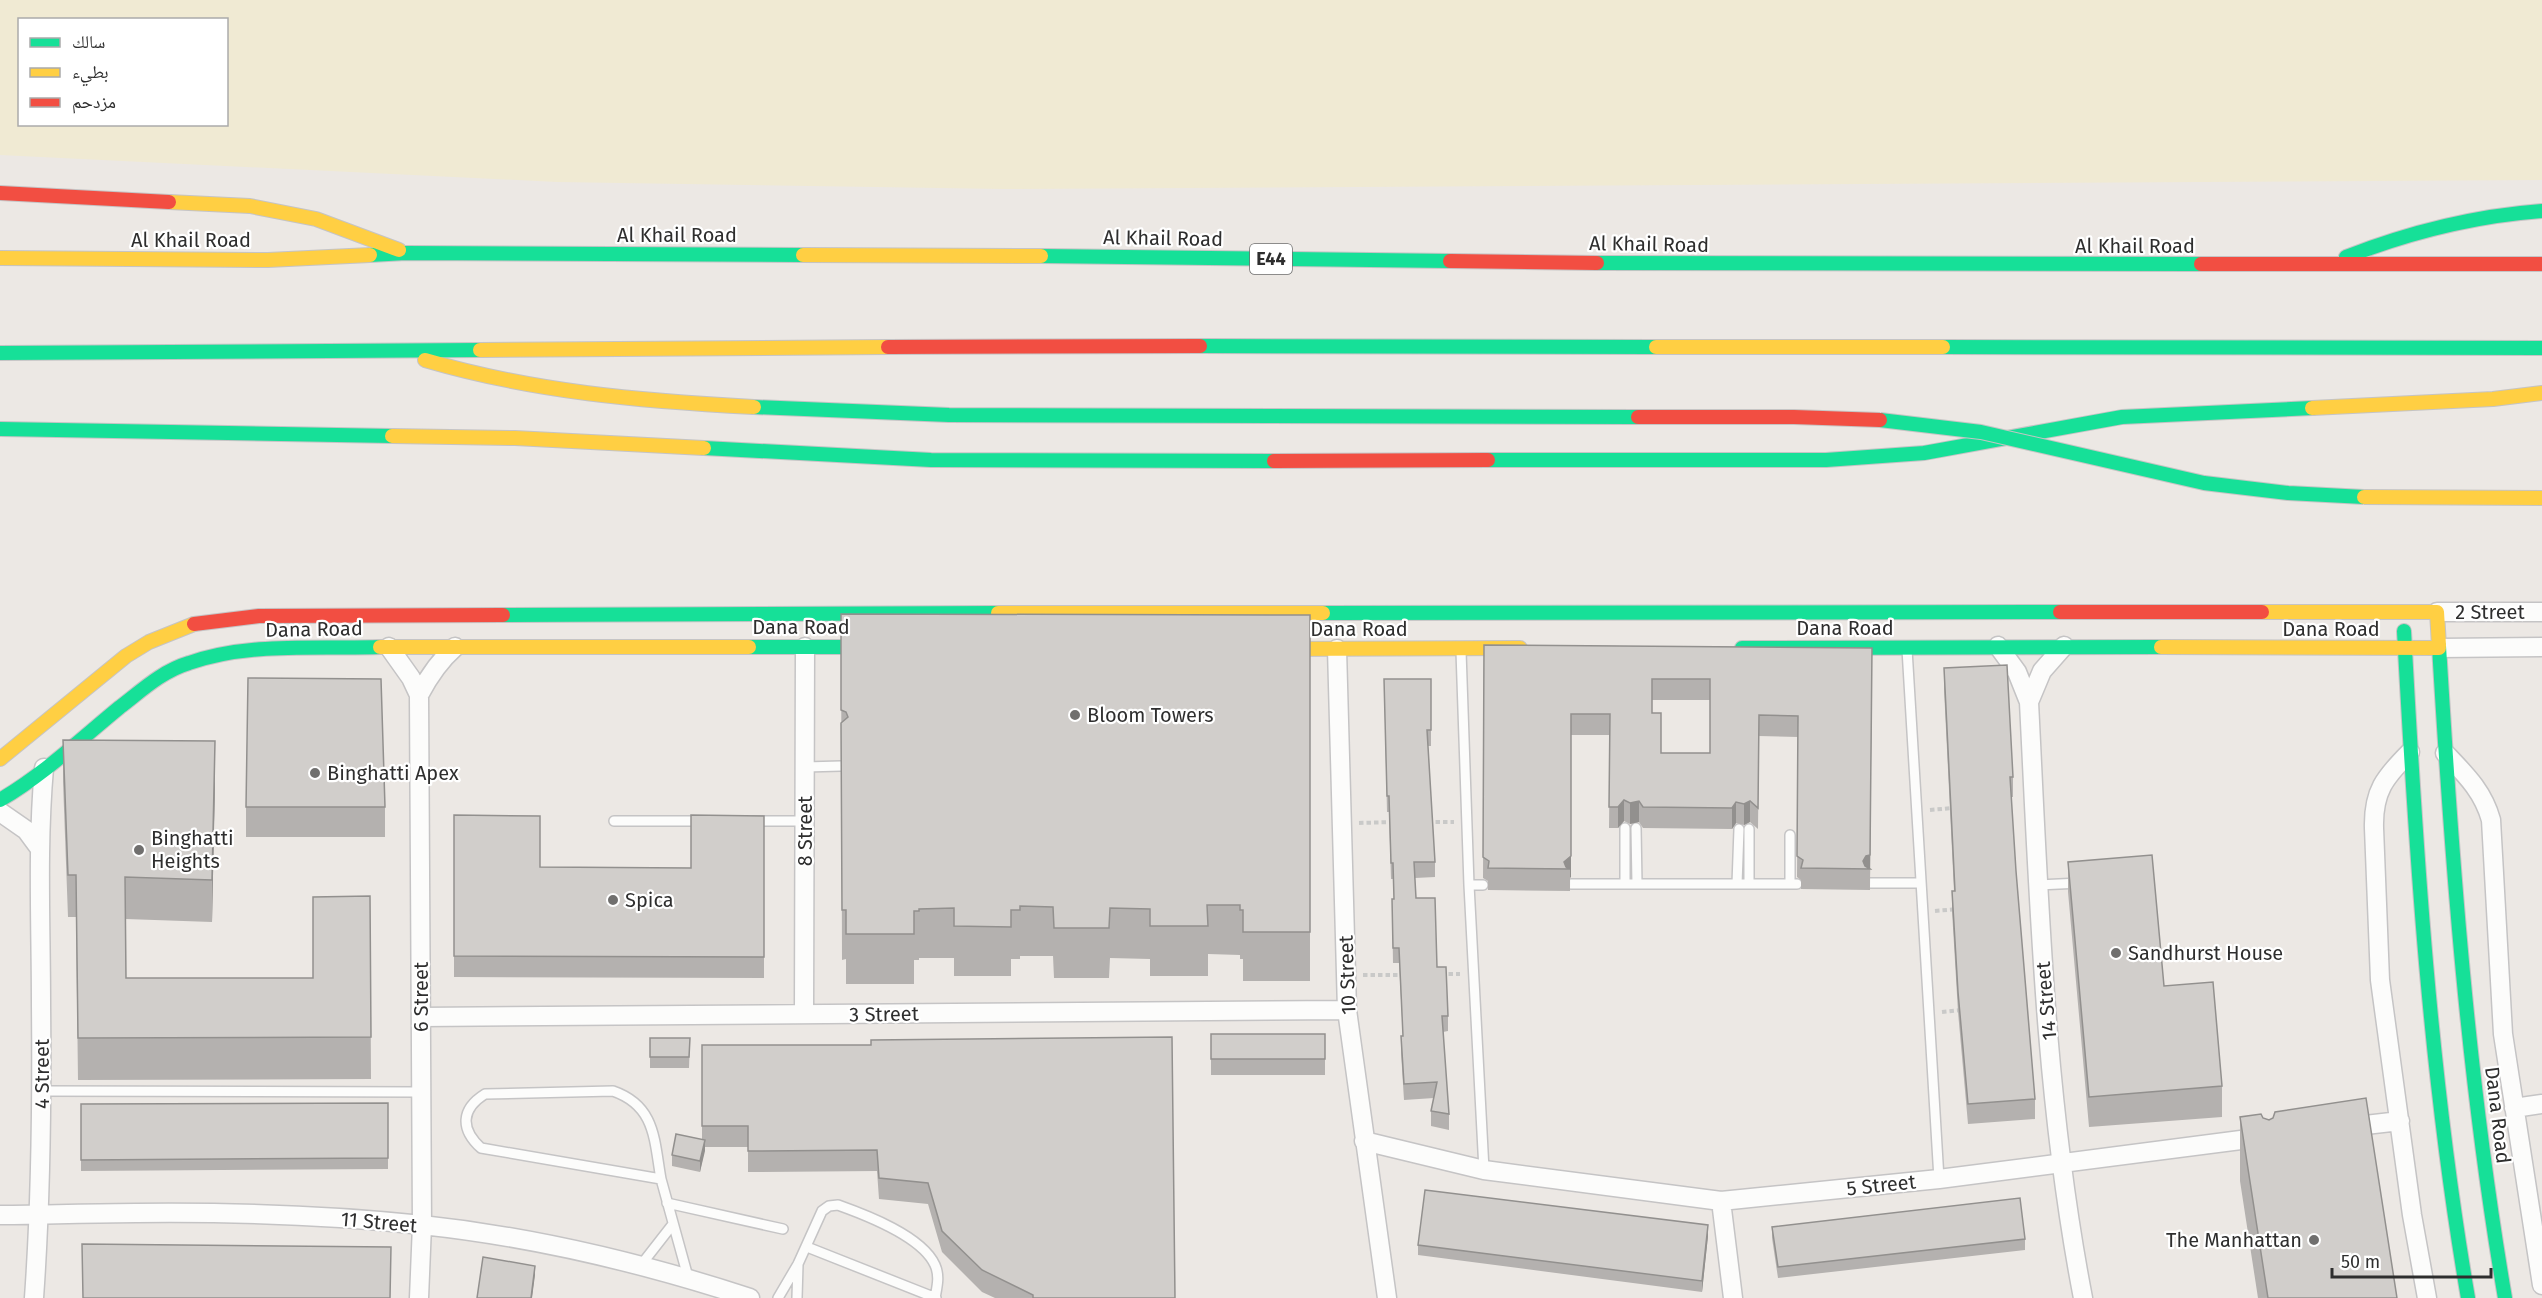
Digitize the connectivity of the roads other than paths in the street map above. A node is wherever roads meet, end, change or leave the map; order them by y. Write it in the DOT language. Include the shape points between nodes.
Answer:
graph roads {
  1 [pos="0,193"];
  2 [pos="2542,211"];
  3 [pos="406,253"];
  4 [pos="0,258"];
  5 [pos="2542,264"];
  6 [pos="2326,265"];
  7 [pos="2542,348"];
  8 [pos="398,351"];
  9 [pos="0,354"];
  10 [pos="2542,393"];
  11 [pos="0,429"];
  12 [pos="2542,498"];
  13 [pos="2403,612"];
  14 [pos="2437,612"];
  15 [pos="2542,612"];
  16 [pos="790,613"];
  17 [pos="816,614"];
  18 [pos="1330,614"];
  19 [pos="1355,614"];
  20 [pos="1998,646"];
  21 [pos="2064,646"];
  22 [pos="389,647"];
  23 [pos="455,647"];
  24 [pos="803,647"];
  25 [pos="886,647"];
  26 [pos="1906,647"];
  27 [pos="2542,647"];
  28 [pos="1532,648"];
  29 [pos="1731,648"];
  30 [pos="2439,648"];
  31 [pos="1255,649"];
  32 [pos="1331,649"];
  33 [pos="1356,649"];
  34 [pos="1461,649"];
  35 [pos="2405,649"];
  36 [pos="419,695"];
  37 [pos="2029,702"];
  38 [pos="2410,752"];
  39 [pos="2445,753"];
  40 [pos="0,759"];
  41 [pos="841,766"];
  42 [pos="805,767"];
  43 [pos="44,768"];
  44 [pos="0,800"];
  45 [pos="0,812"];
  46 [pos="614,821"];
  47 [pos="709,821"];
  48 [pos="745,821"];
  49 [pos="805,821"];
  50 [pos="1625,828"];
  51 [pos="1636,828"];
  52 [pos="1739,829"];
  53 [pos="1749,829"];
  54 [pos="1790,835"];
  55 [pos="40,849"];
  56 [pos="2095,882"];
  57 [pos="1870,883"];
  58 [pos="1921,883"];
  59 [pos="1570,884"];
  60 [pos="1625,884"];
  61 [pos="1637,884"];
  62 [pos="1737,884"];
  63 [pos="1749,884"];
  64 [pos="1468,885"];
  65 [pos="1482,885"];
  66 [pos="2038,885"];
  67 [pos="1347,1010"];
  68 [pos="804,1014"];
  69 [pos="421,1017"];
  70 [pos="42,1091"];
  71 [pos="421,1092"];
  72 [pos="2542,1104"];
  73 [pos="2514,1108"];
  74 [pos="2400,1120"];
  75 [pos="2330,1129"];
  76 [pos="2283,1135"];
  77 [pos="1364,1141"];
  78 [pos="2061,1163"];
  79 [pos="1484,1170"];
  80 [pos="661,1179"];
  81 [pos="1939,1179"];
  82 [pos="1721,1202"];
  83 [pos="667,1203"];
  84 [pos="0,1215"];
  85 [pos="39,1215"];
  86 [pos="673,1224"];
  87 [pos="422,1225"];
  88 [pos="783,1229"];
  89 [pos="807,1246"];
  90 [pos="798,1264"];
  91 [pos="641,1265"];
  92 [pos="688,1277"];
  93 [pos="2542,1285"];
  94 [pos="34,1298"];
  95 [pos="419,1298"];
  96 [pos="750,1298"];
  97 [pos="778,1298"];
  98 [pos="797,1298"];
  99 [pos="936,1298"];
  100 [pos="1387,1298"];
  101 [pos="1732,1298"];
  102 [pos="2083,1298"];
  103 [pos="2427,1298"];
  104 [pos="2468,1298"];
  105 [pos="2505,1298"];
  1 -- 3 [label="main road" via="250,206 316,219"];
  2 -- 6 [label="main road" via="2445,225"];
  3 -- 4 [label="main road, Al Khail Road / E44" via="268,260"];
  3 -- 6 [label="main road, Al Khail Road / E44" via="1770,265"];
  5 -- 6 [label="main road, Al Khail Road / E44"];
  7 -- 8 [label="main road" via="1003,346"];
  8 -- 9 [label="main road"];
  8 -- 12 [label="main road, bridge" via="535,388 629,400 1013,417 1837,418 1893,421 2004,436 2156,473 2255,490 2355,497"];
  10 -- 11 [label="main road" via="2493,399 2145,415 1924,453 1777,461 931,460 515,438"];
  13 -- 14 [label="main road, Dana Road"];
  13 -- 19 [label="main road, Dana Road"];
  13 -- 35 [label="main road, Dana Road"];
  14 -- 15 [label="street, 2 Street"];
  14 -- 30 [label="main road, Dana Road"];
  16 -- 17 [label="main road, Dana Road"];
  16 -- 24 [label="main road" via="783,616 776,630 778,637"];
  16 -- 40 [label="main road, Dana Road" via="215,619 174,630 135,650 26,742"];
  17 -- 18 [label="main road, Dana Road"];
  17 -- 24 [label="main road" via="822,618 826,638"];
  18 -- 19 [label="main road, Dana Road"];
  18 -- 32 [label="main road" via="1315,622 1313,634 1318,645"];
  19 -- 33 [label="main road" via="1368,623 1370,631 1368,639"];
  20 -- 21 [label="main road, Dana Road"];
  20 -- 26 [label="main road, Dana Road"];
  20 -- 37 [label="street, 14 Street" via="2017,672"];
  21 -- 35 [label="main road, Dana Road"];
  21 -- 37 [label="street, 14 Street" via="2042,671"];
  22 -- 23 [label="main road, Dana Road"];
  22 -- 36 [label="street, 6 Street"];
  22 -- 43 [label="main road, Dana Road" via="260,650 187,663 154,680"];
  23 -- 24 [label="main road, Dana Road"];
  23 -- 36 [label="street" via="428,677"];
  24 -- 25 [label="main road, Dana Road"];
  24 -- 42 [label="street, 8 Street"];
  26 -- 29 [label="main road, Dana Road"];
  26 -- 58 [label="lane"];
  27 -- 30 [label="street, 2 Street"];
  28 -- 34 [label="main road, Dana Road"];
  30 -- 35 [label="main road, Dana Road"];
  30 -- 39 [label="main road, Dana Road"];
  31 -- 32 [label="main road, Dana Road"];
  32 -- 33 [label="main road, Dana Road"];
  32 -- 67 [label="street, 10 Street" via="1342,823"];
  33 -- 34 [label="main road, Dana Road"];
  34 -- 64 [label="lane"];
  35 -- 38 [label="main road, Dana Road"];
  36 -- 69 [label="street, 6 Street"];
  37 -- 66 [label="street, 14 Street"];
  38 -- 74 [label="street" via="2385,779 2374,811 2380,980"];
  38 -- 104 [label="main road, Dana Road" via="2429,1016"];
  39 -- 73 [label="street" via="2478,789 2491,819 2504,1034"];
  39 -- 105 [label="main road, Dana Road" via="2467,1019"];
  41 -- 42 [label="lane"];
  42 -- 49 [label="street, 8 Street"];
  43 -- 44 [label="main road, Dana Road"];
  43 -- 55 [label="street, 4 Street"];
  45 -- 55 [label="street" via="26,830"];
  46 -- 47 [label="lane"];
  48 -- 49 [label="lane"];
  49 -- 68 [label="street, 8 Street"];
  50 -- 60 [label="lane"];
  51 -- 61 [label="lane"];
  52 -- 62 [label="lane"];
  53 -- 63 [label="lane"];
  54 -- 63 [label="lane" via="1793,884"];
  55 -- 70 [label="street, 4 Street"];
  56 -- 66 [label="lane"];
  57 -- 58 [label="lane"];
  58 -- 81 [label="lane"];
  59 -- 60 [label="lane"];
  60 -- 61 [label="lane"];
  61 -- 62 [label="lane"];
  62 -- 63 [label="lane"];
  64 -- 65 [label="lane"];
  64 -- 79 [label="lane"];
  66 -- 78 [label="street, 14 Street"];
  67 -- 68 [label="street, 3 Street"];
  67 -- 77 [label="street, 10 Street"];
  68 -- 69 [label="street, 3 Street"];
  69 -- 71 [label="street, 6 Street"];
  70 -- 71 [label="lane"];
  70 -- 85 [label="street, 4 Street"];
  71 -- 87 [label="street, 6 Street"];
  72 -- 73 [label="street"];
  73 -- 93 [label="street"];
  74 -- 75 [label="street"];
  74 -- 103 [label="street"];
  76 -- 78 [label="street, 5 Street" via="2261,1143"];
  77 -- 79 [label="street, 5 Street"];
  77 -- 100 [label="street, 10 Street"];
  78 -- 81 [label="street, 5 Street"];
  78 -- 102 [label="street, 14 Street"];
  79 -- 82 [label="street, 5 Street"];
  80 -- 80 [label="lane" via="650,1121 642,1107 613,1091 498,1092 474,1101 467,1113 471,1139 482,1148"];
  80 -- 83 [label="lane"];
  81 -- 82 [label="street, 5 Street"];
  82 -- 101 [label="street"];
  83 -- 86 [label="lane"];
  83 -- 88 [label="lane"];
  84 -- 85 [label="street, 11 Street"];
  85 -- 87 [label="street, 11 Street" via="231,1214"];
  85 -- 94 [label="street, 4 Street"];
  86 -- 91 [label="lane"];
  86 -- 92 [label="lane"];
  87 -- 91 [label="street, 11 Street" via="530,1240"];
  87 -- 95 [label="street, 6 Street"];
  89 -- 90 [label="lane"];
  89 -- 99 [label="lane"];
  89 -- 99 [label="lane" via="822,1211 830,1206 838,1205 872,1218 898,1231 930,1258 938,1274"];
  90 -- 97 [label="lane"];
  90 -- 98 [label="lane"];
  91 -- 92 [label="street, 11 Street"];
  92 -- 96 [label="street, 11 Street"];
}
